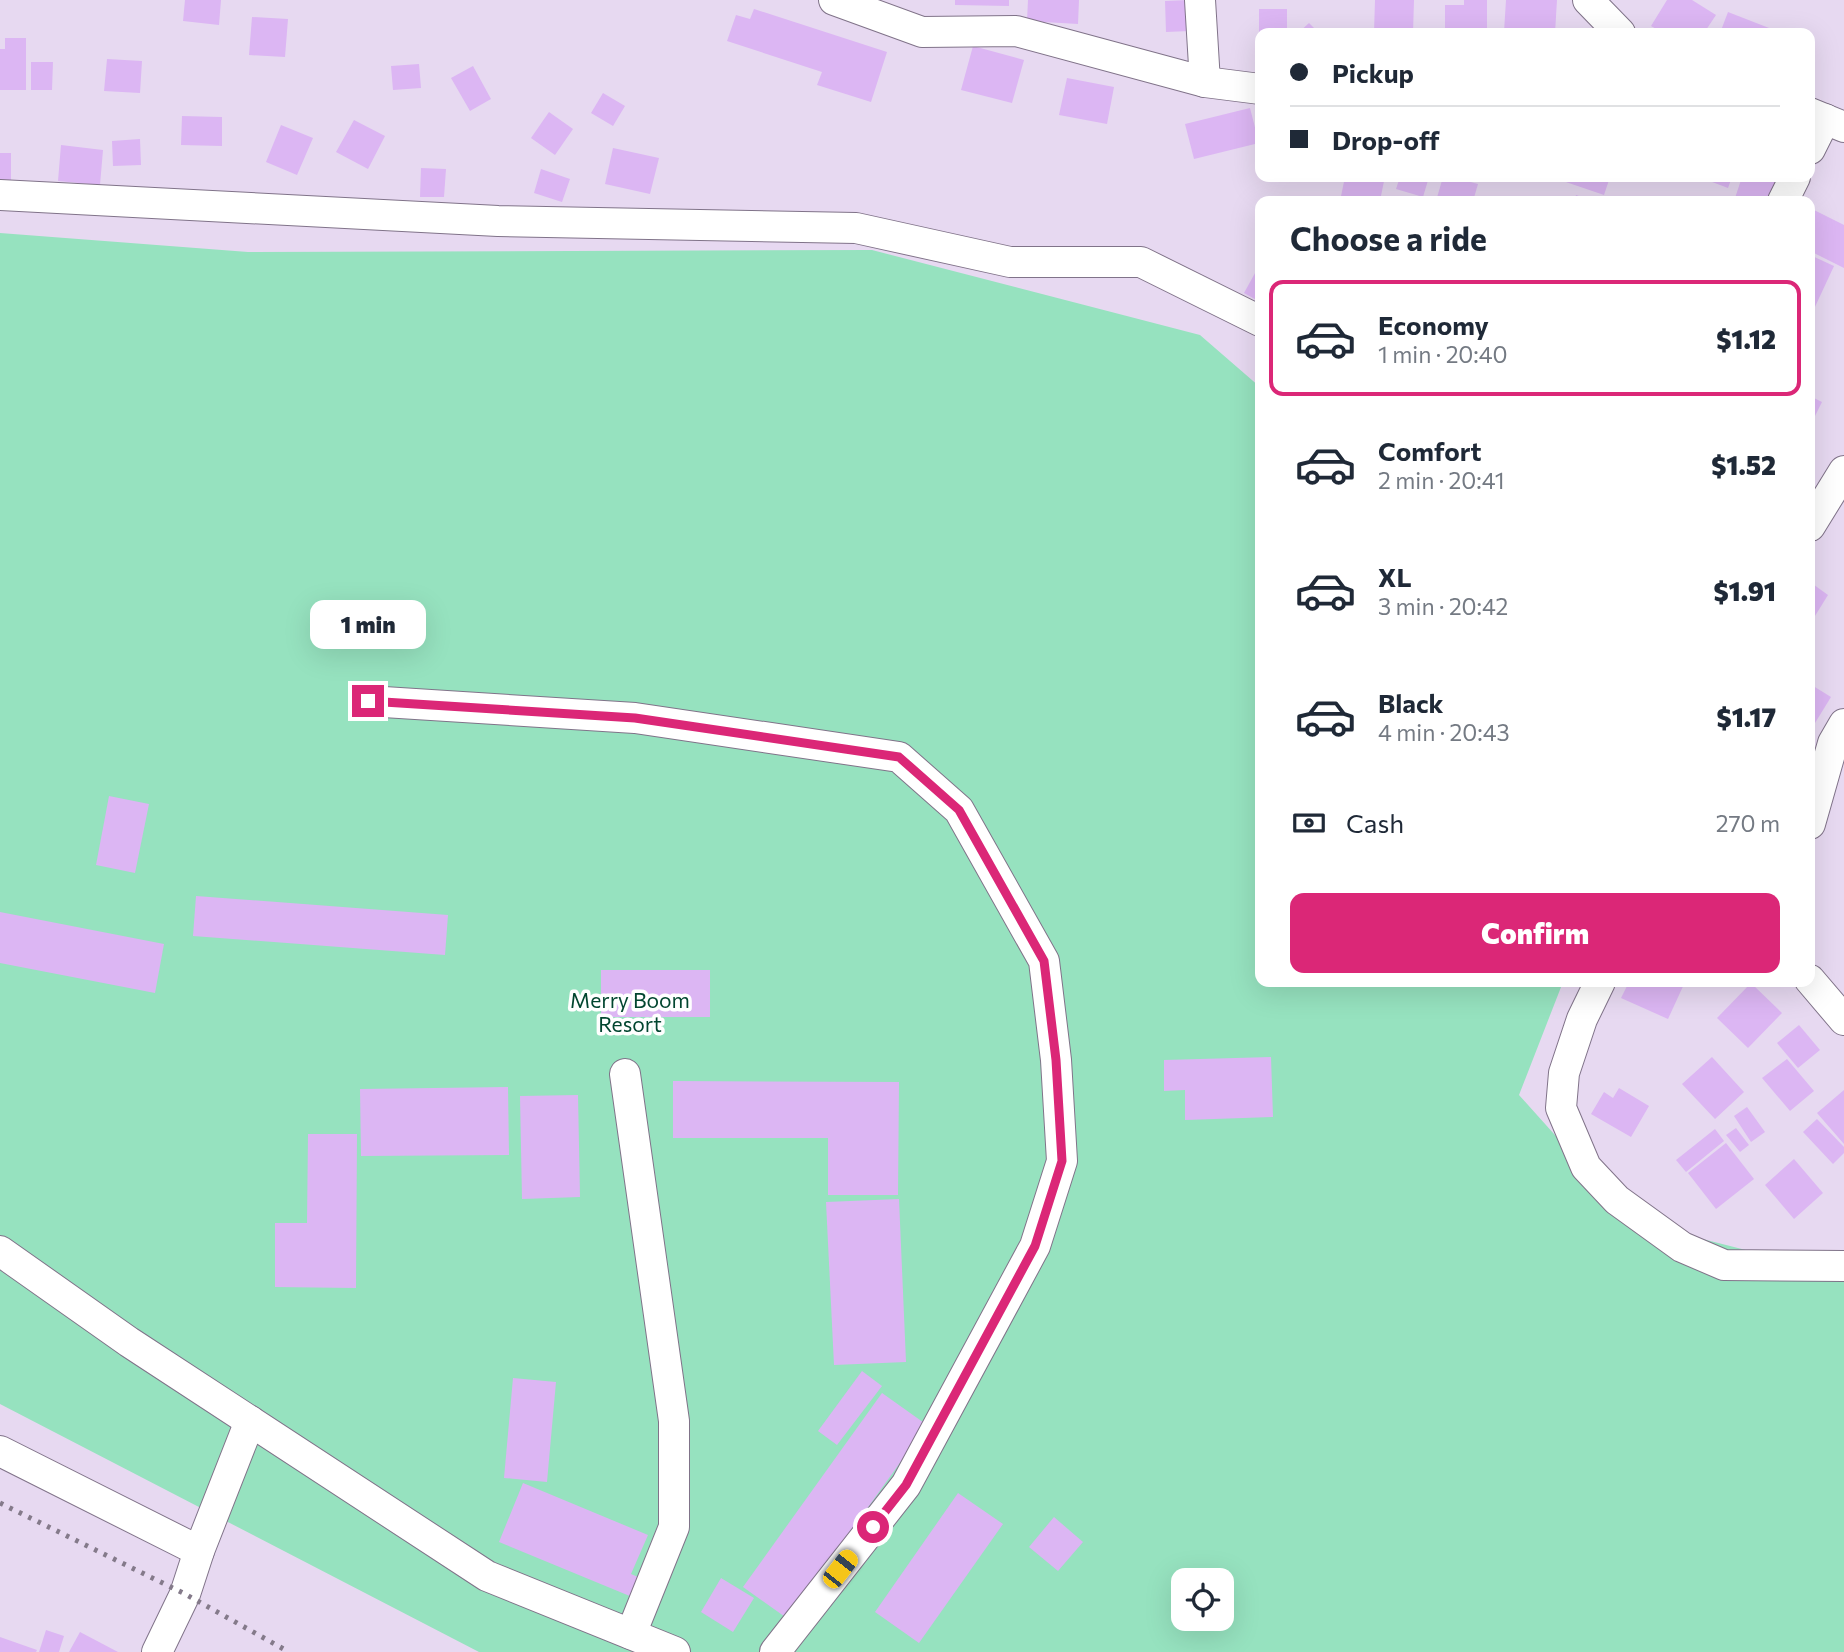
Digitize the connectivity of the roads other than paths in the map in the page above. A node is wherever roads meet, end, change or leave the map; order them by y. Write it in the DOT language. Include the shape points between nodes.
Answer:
graph roads {
  1 [pos="834,0"];
  2 [pos="1200,0"];
  3 [pos="1588,0"];
  4 [pos="1615,28"];
  5 [pos="1205,82"];
  6 [pos="1255,88"];
  7 [pos="1826,120"];
  8 [pos="1815,140"];
  9 [pos="0,195"];
  10 [pos="1255,319"];
  11 [pos="1844,471"];
  12 [pos="1815,518"];
  13 [pos="368,701"];
  14 [pos="1844,724"];
  15 [pos="1815,806"];
  16 [pos="1815,986"];
  17 [pos="1597,987"];
  18 [pos="1844,1020"];
  19 [pos="625,1074"];
  20 [pos="0,1251"];
  21 [pos="1844,1266"];
  22 [pos="250,1421"];
  23 [pos="0,1451"];
  24 [pos="199,1551"];
  25 [pos="631,1634"];
  26 [pos="157,1652"];
  27 [pos="675,1652"];
  28 [pos="775,1652"];
  1 -- 5 [label="street" via="922,32 1016,31"];
  2 -- 5 [label="street"];
  3 -- 4 [label="street"];
  5 -- 6 [label="street"];
  7 -- 8 [label="street"];
  9 -- 10 [label="street" via="498,221 856,228 1010,262 1141,262"];
  11 -- 12 [label="street"];
  13 -- 28 [label="street" via="635,718 899,757 959,810 1044,961 1062,1161 1035,1246 906,1485"];
  14 -- 15 [label="street" via="1833,743"];
  16 -- 18 [label="street"];
  17 -- 21 [label="street" via="1581,1019 1564,1073 1561,1108 1586,1167 1617,1200 1682,1247 1724,1265"];
  19 -- 25 [label="street" via="674,1421 674,1527"];
  20 -- 22 [label="street"];
  22 -- 24 [label="street"];
  22 -- 25 [label="street" via="487,1576"];
  23 -- 24 [label="street"];
  24 -- 26 [label="street" via="185,1594"];
  25 -- 27 [label="street"];
}
